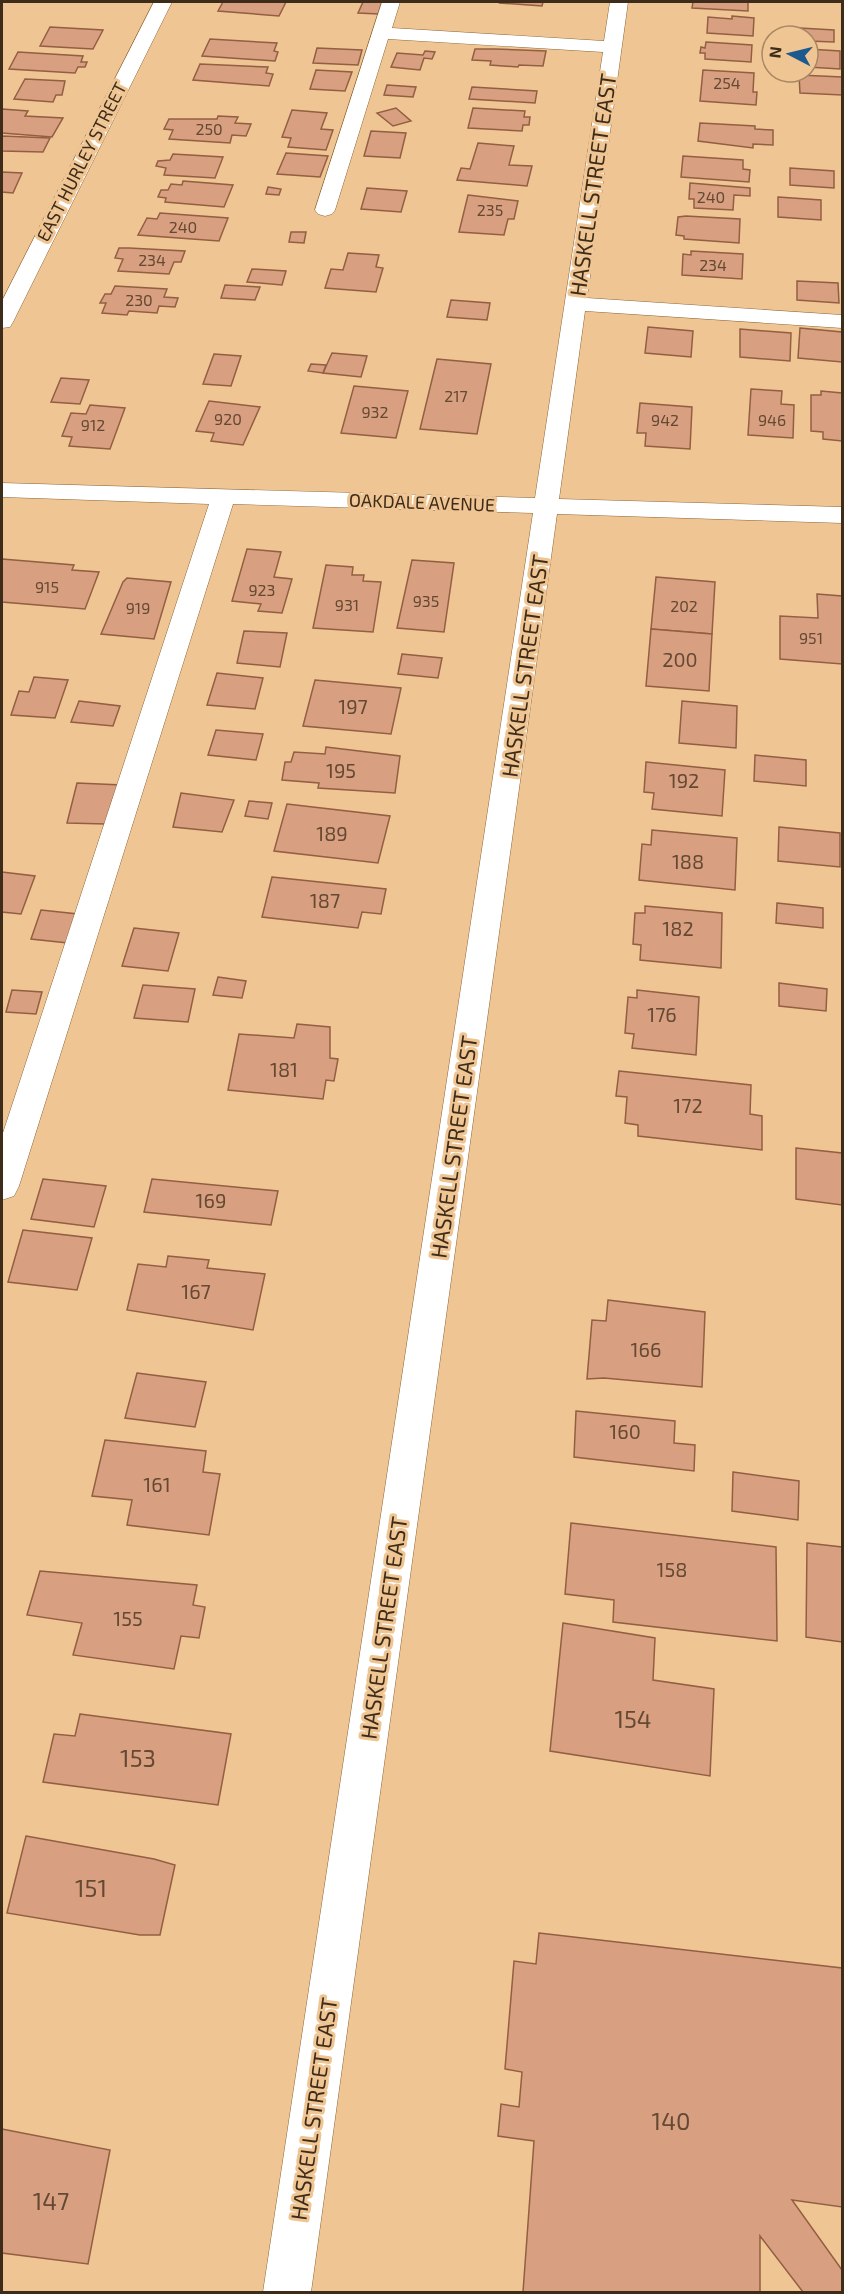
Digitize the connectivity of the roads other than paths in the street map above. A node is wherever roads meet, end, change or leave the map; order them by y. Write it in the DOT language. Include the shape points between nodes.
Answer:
graph roads {
  1 [pos="163,2"];
  2 [pos="391,2"];
  3 [pos="620,2"];
  4 [pos="381,33"];
  5 [pos="613,47"];
  6 [pos="326,210"];
  7 [pos="576,304"];
  8 [pos="843,321"];
  9 [pos="2,322"];
  10 [pos="2,490"];
  11 [pos="223,497"];
  12 [pos="548,507"];
  13 [pos="843,515"];
  14 [pos="2,1186"];
  15 [pos="287,2292"];
  1 -- 9 [label="street, EAST HURLEY STREET"];
  2 -- 4 [label="street"];
  3 -- 5 [label="street, HASKELL STREET EAST"];
  4 -- 5 [label="street"];
  4 -- 6 [label="street"];
  5 -- 7 [label="street, HASKELL STREET EAST"];
  7 -- 8 [label="street"];
  7 -- 12 [label="street, HASKELL STREET EAST"];
  10 -- 11 [label="street, OAKDALE AVENUE"];
  11 -- 12 [label="street, OAKDALE AVENUE"];
  11 -- 14 [label="street"];
  12 -- 13 [label="street, OAKDALE AVENUE"];
  12 -- 15 [label="street, HASKELL STREET EAST"];
}
